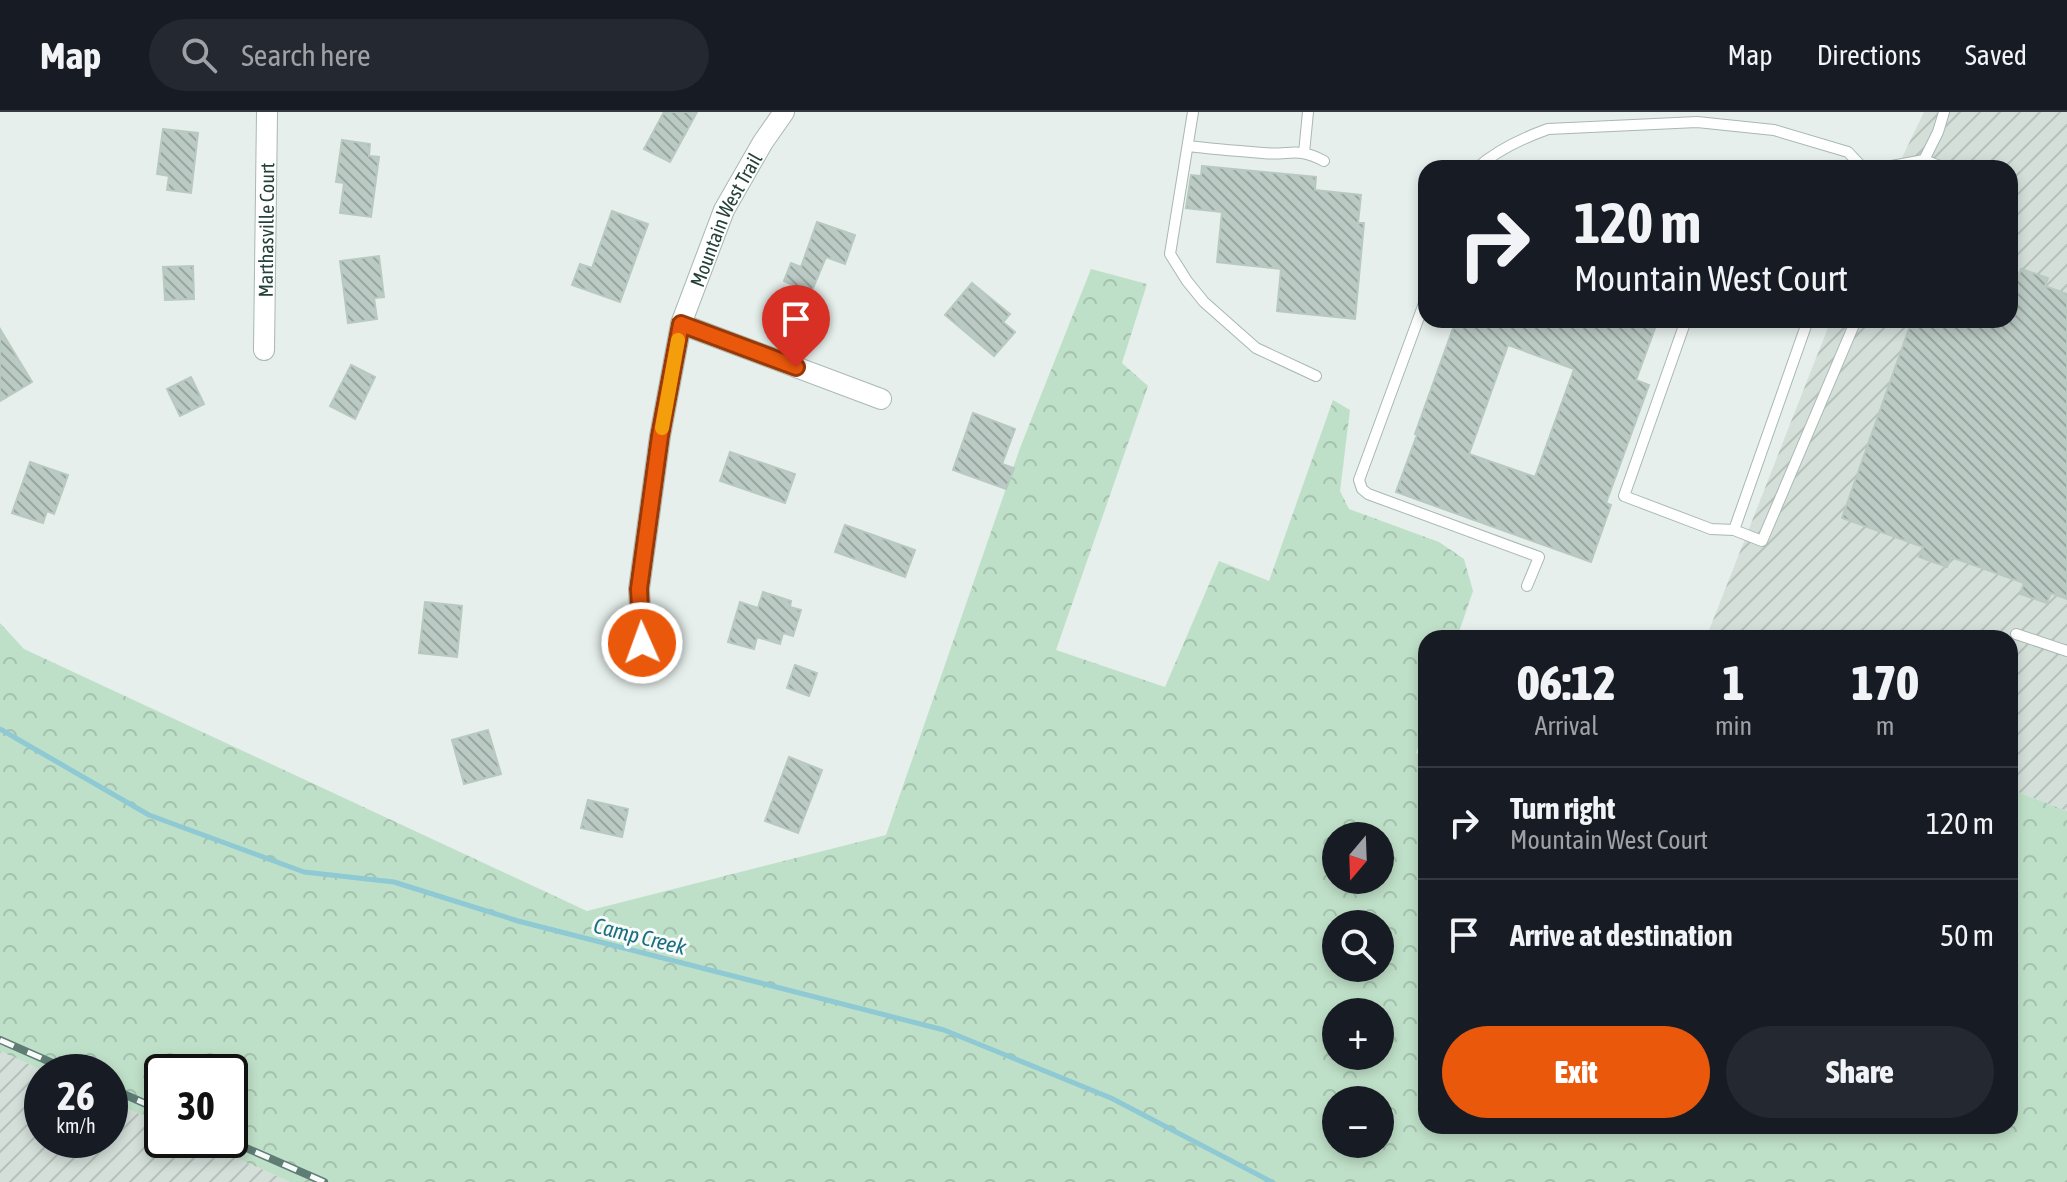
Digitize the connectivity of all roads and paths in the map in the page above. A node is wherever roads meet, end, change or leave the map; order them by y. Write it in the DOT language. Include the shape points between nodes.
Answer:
graph roads {
  1 [pos="267,112"];
  2 [pos="784,112"];
  3 [pos="1193,112"];
  4 [pos="1308,112"];
  5 [pos="1944,112"];
  6 [pos="1188,146"];
  7 [pos="1304,153"];
  8 [pos="1486,160"];
  9 [pos="1856,160"];
  10 [pos="1924,160"];
  11 [pos="1324,161"];
  12 [pos="1418,320"];
  13 [pos="681,324"];
  14 [pos="1683,328"];
  15 [pos="1805,328"];
  16 [pos="1853,328"];
  17 [pos="264,350"];
  18 [pos="1316,376"];
  19 [pos="881,399"];
  20 [pos="1734,530"];
  21 [pos="1527,586"];
  22 [pos="2018,635"];
  23 [pos="2067,651"];
  24 [pos="643,665"];
  1 -- 17 [label="street, Marthasville Court"];
  2 -- 13 [label="street, Mountain West Trail" via="724,210"];
  3 -- 6 [label="lane"];
  4 -- 7 [label="lane"];
  5 -- 10 [label="lane"];
  6 -- 7 [label="lane"];
  6 -- 18 [label="lane" via="1170,254 1204,302 1256,348"];
  7 -- 11 [label="lane"];
  8 -- 9 [label="lane" via="1548,129 1697,122 1774,130 1848,152"];
  12 -- 21 [label="lane" via="1359,480 1362,489 1539,557"];
  13 -- 19 [label="street"];
  13 -- 24 [label="street, Mountain West Trail" via="639,589"];
  14 -- 20 [label="lane" via="1624,496 1711,529"];
  15 -- 20 [label="lane"];
  16 -- 20 [label="lane" via="1762,541"];
  22 -- 23 [label="lane"];
}
